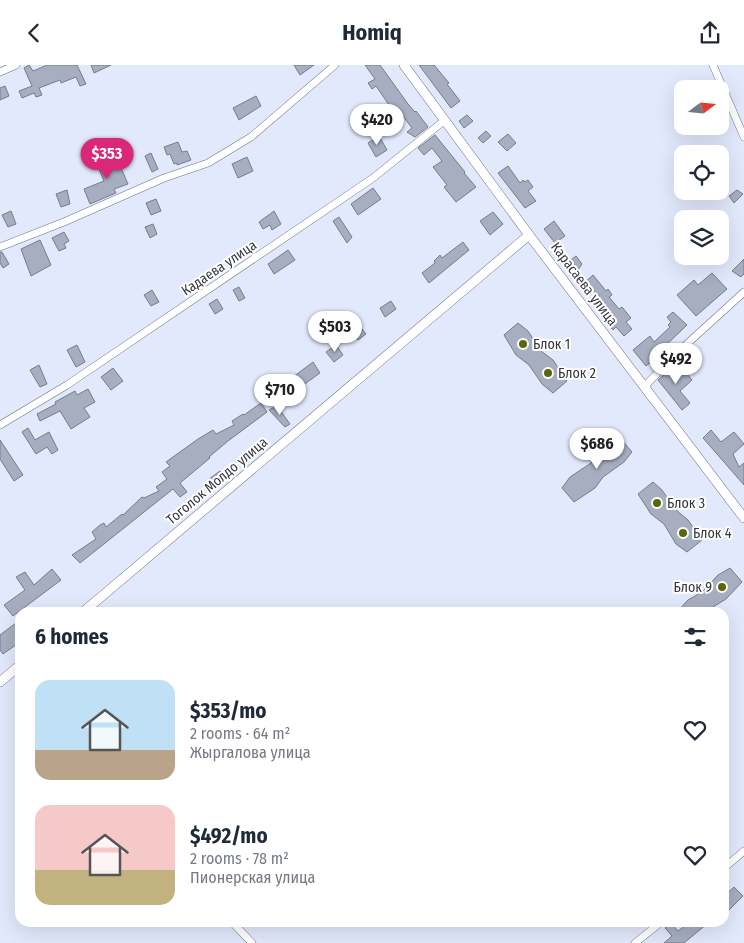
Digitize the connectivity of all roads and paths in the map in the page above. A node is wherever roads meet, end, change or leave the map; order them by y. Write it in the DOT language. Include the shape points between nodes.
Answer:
graph roads {
  1 [pos="16,65"];
  2 [pos="336,65"];
  3 [pos="404,65"];
  4 [pos="713,65"];
  5 [pos="0,72"];
  6 [pos="445,120"];
  7 [pos="744,137"];
  8 [pos="529,235"];
  9 [pos="0,247"];
  10 [pos="744,292"];
  11 [pos="644,387"];
  12 [pos="0,425"];
  13 [pos="744,517"];
  14 [pos="89,607"];
  15 [pos="15,668"];
  16 [pos="1,678"];
  17 [pos="744,851"];
  18 [pos="729,864"];
  19 [pos="237,927"];
  20 [pos="655,927"];
  21 [pos="252,943"];
  22 [pos="635,943"];
  1 -- 5 [label="street"];
  2 -- 9 [label="street" via="251,137 208,163 164,177 64,223"];
  3 -- 6 [label="street, Карасаева улица"];
  4 -- 7 [label="street"];
  6 -- 8 [label="street, Карасаева улица"];
  6 -- 12 [label="street, Кадаева улица" via="365,184 75,380"];
  8 -- 11 [label="street, Карасаева улица"];
  8 -- 14 [label="street, Тоголок Молдо улица"];
  10 -- 11 [label="street"];
  11 -- 13 [label="street, Карасаева улица"];
  15 -- 16 [label="street"];
  17 -- 18 [label="street"];
  19 -- 21 [label="street"];
  20 -- 22 [label="street"];
}
